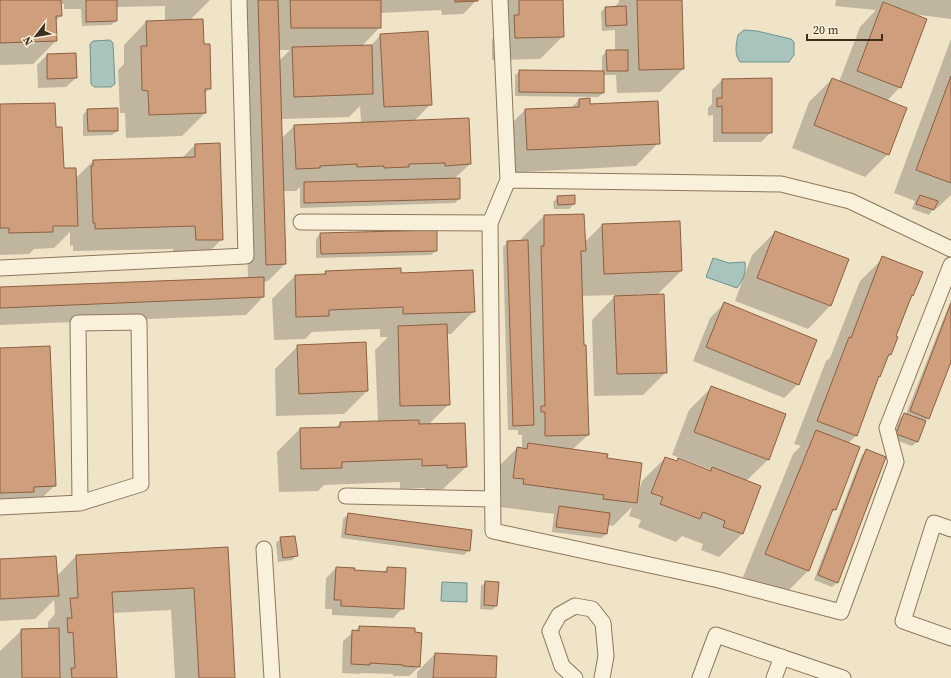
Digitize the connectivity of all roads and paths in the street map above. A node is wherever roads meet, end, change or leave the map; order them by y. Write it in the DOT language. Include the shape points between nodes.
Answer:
graph roads {
  1 [pos="239,0"];
  2 [pos="500,0"];
  3 [pos="508,180"];
  4 [pos="301,222"];
  5 [pos="490,223"];
  6 [pos="951,248"];
  7 [pos="951,265"];
  8 [pos="0,268"];
  9 [pos="346,496"];
  10 [pos="493,499"];
  11 [pos="80,503"];
  12 [pos="0,507"];
  13 [pos="951,529"];
  14 [pos="264,549"];
  15 [pos="951,638"];
  16 [pos="782,657"];
  17 [pos="272,678"];
  18 [pos="575,678"];
  19 [pos="602,678"];
  20 [pos="700,678"];
  21 [pos="774,678"];
  22 [pos="843,678"];
  1 -- 8 [label="lane" via="246,256"];
  2 -- 3 [label="lane"];
  3 -- 5 [label="lane"];
  3 -- 6 [label="lane" via="781,184 850,201"];
  4 -- 5 [label="lane"];
  5 -- 10 [label="lane"];
  7 -- 10 [label="lane" via="887,428 896,462 841,612 719,580 493,530"];
  9 -- 10 [label="lane"];
  11 -- 11 [label="lane" via="141,484 139,322 78,323"];
  11 -- 12 [label="lane"];
  13 -- 15 [label="lane" via="934,523 903,621"];
  14 -- 17 [label="lane"];
  16 -- 20 [label="lane" via="716,635"];
  16 -- 21 [label="lane"];
  16 -- 22 [label="lane"];
  18 -- 19 [label="lane" via="562,666 550,631 559,615 575,606 592,609 603,623 606,656"];
}
